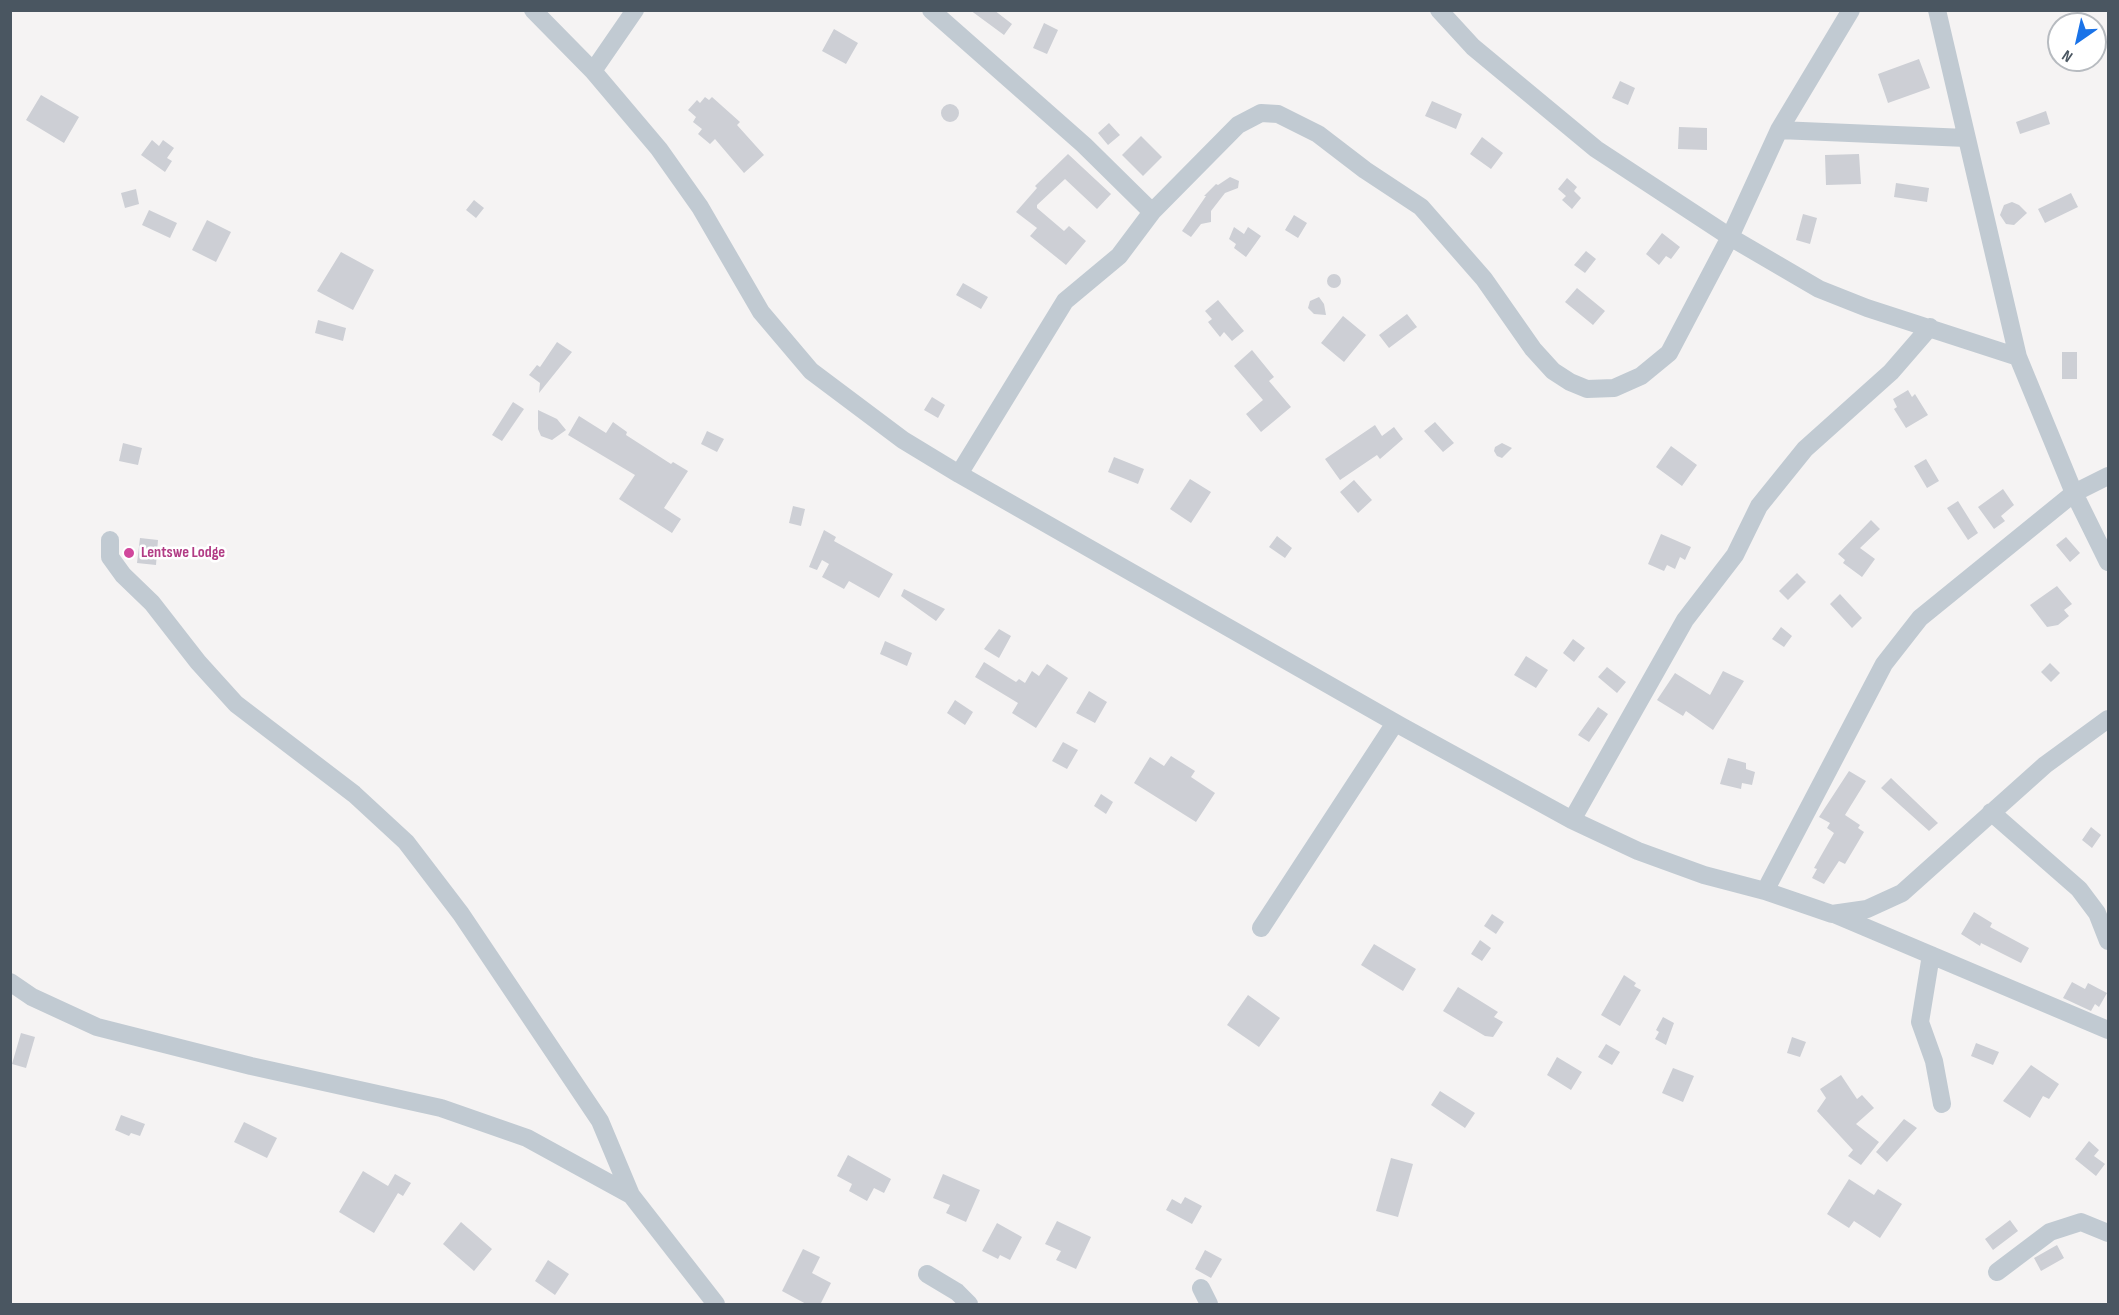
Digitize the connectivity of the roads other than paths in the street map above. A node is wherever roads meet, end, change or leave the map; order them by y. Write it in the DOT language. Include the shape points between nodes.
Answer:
graph roads {
  1 [pos="533,10"];
  2 [pos="635,10"];
  3 [pos="931,10"];
  4 [pos="1439,10"];
  5 [pos="1851,10"];
  6 [pos="1937,10"];
  7 [pos="593,71"];
  8 [pos="1779,130"];
  9 [pos="1966,138"];
  10 [pos="1152,212"];
  11 [pos="1730,237"];
  12 [pos="1930,327"];
  13 [pos="2018,357"];
  14 [pos="959,474"];
  15 [pos="2109,476"];
  16 [pos="2074,493"];
  17 [pos="110,540"];
  18 [pos="2109,562"];
  19 [pos="2109,719"];
  20 [pos="1395,723"];
  21 [pos="1991,812"];
  22 [pos="1572,820"];
  23 [pos="1765,891"];
  24 [pos="1832,914"];
  25 [pos="1261,928"];
  26 [pos="2109,941"];
  27 [pos="1931,956"];
  28 [pos="10,982"];
  29 [pos="2109,1030"];
  30 [pos="1942,1104"];
  31 [pos="631,1195"];
  32 [pos="2109,1233"];
  33 [pos="1997,1272"];
  34 [pos="927,1274"];
  35 [pos="716,1305"];
  36 [pos="969,1305"];
  1 -- 7 [label="street"];
  2 -- 7 [label="street"];
  3 -- 10 [label="street"];
  4 -- 11 [label="street" via="1473,47 1596,149"];
  5 -- 8 [label="street"];
  6 -- 9 [label="street"];
  7 -- 14 [label="street" via="659,149 700,207 761,312 811,371 903,440"];
  8 -- 9 [label="street"];
  8 -- 11 [label="street"];
  9 -- 13 [label="street"];
  10 -- 11 [label="street" via="1238,125 1261,113 1278,114 1318,134 1421,207 1484,279 1553,371 1587,389 1614,388 1655,366 1669,353"];
  10 -- 14 [label="street" via="1119,256 1065,302"];
  11 -- 12 [label="street" via="1819,289"];
  12 -- 13 [label="street"];
  12 -- 22 [label="street" via="1891,372 1805,449 1759,506 1736,555 1685,620"];
  13 -- 16 [label="street"];
  14 -- 20 [label="street"];
  15 -- 16 [label="street"];
  16 -- 18 [label="street"];
  16 -- 23 [label="street" via="1920,618 1901,641 1884,664"];
  17 -- 31 [label="street" via="110,557 123,574 236,704 354,794 406,842 461,914 600,1121"];
  19 -- 21 [label="street" via="2045,765"];
  20 -- 22 [label="street"];
  20 -- 25 [label="street"];
  21 -- 24 [label="street" via="1902,893 1867,909"];
  21 -- 26 [label="street" via="2079,889 2097,913"];
  22 -- 23 [label="street" via="1638,851 1704,875"];
  23 -- 24 [label="street"];
  24 -- 27 [label="street"];
  27 -- 29 [label="street"];
  27 -- 30 [label="street" via="1920,1022 1934,1061"];
  28 -- 31 [label="street" via="32,997 97,1027 441,1108 526,1138"];
  31 -- 35 [label="street"];
  32 -- 33 [label="street" via="2081,1222 2050,1232"];
  34 -- 36 [label="street" via="957,1292"];
}
